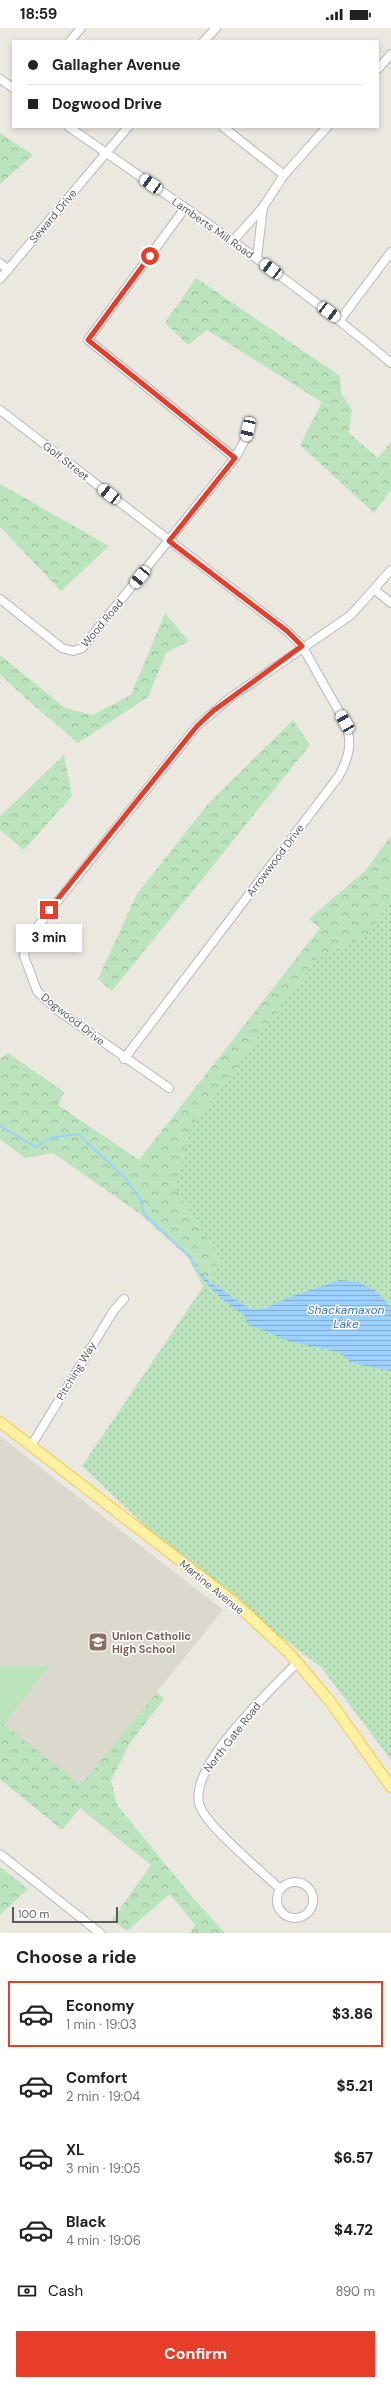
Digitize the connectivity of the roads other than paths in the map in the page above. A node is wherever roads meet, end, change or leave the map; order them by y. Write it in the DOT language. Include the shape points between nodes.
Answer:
graph roads {
  1 [pos="81,28"];
  2 [pos="216,28"];
  3 [pos="71,40"];
  4 [pos="205,40"];
  5 [pos="391,54"];
  6 [pos="379,68"];
  7 [pos="0,79"];
  8 [pos="12,87"];
  9 [pos="70,128"];
  10 [pos="127,128"];
  11 [pos="224,128"];
  12 [pos="326,128"];
  13 [pos="105,152"];
  14 [pos="284,174"];
  15 [pos="263,207"];
  16 [pos="185,208"];
  17 [pos="233,241"];
  18 [pos="391,252"];
  19 [pos="256,258"];
  20 [pos="0,263"];
  21 [pos="8,270"];
  22 [pos="0,280"];
  23 [pos="340,320"];
  24 [pos="389,360"];
  25 [pos="0,410"];
  26 [pos="250,421"];
  27 [pos="235,458"];
  28 [pos="169,541"];
  29 [pos="391,570"];
  30 [pos="375,590"];
  31 [pos="0,599"];
  32 [pos="391,603"];
  33 [pos="302,646"];
  34 [pos="124,1058"];
  35 [pos="169,1088"];
  36 [pos="124,1299"];
  37 [pos="0,1422"];
  38 [pos="31,1446"];
  39 [pos="297,1662"];
  40 [pos="391,1786"];
  41 [pos="0,1854"];
  42 [pos="280,1889"];
  43 [pos="100,1933"];
  1 -- 3 [label="street"];
  2 -- 4 [label="street"];
  5 -- 6 [label="street"];
  7 -- 8 [label="street"];
  9 -- 13 [label="street, Lamberts Mill Road"];
  10 -- 13 [label="street, Seward Drive"];
  11 -- 14 [label="street"];
  12 -- 14 [label="street"];
  13 -- 16 [label="street, Lamberts Mill Road"];
  13 -- 21 [label="street, Seward Drive"];
  14 -- 15 [label="street"];
  15 -- 17 [label="street"];
  15 -- 19 [label="street"];
  16 -- 17 [label="street, Lamberts Mill Road"];
  16 -- 27 [label="street" via="88,340"];
  17 -- 19 [label="street, Lamberts Mill Road"];
  18 -- 23 [label="street"];
  19 -- 23 [label="street, Lamberts Mill Road"];
  20 -- 21 [label="street"];
  21 -- 22 [label="street, Seward Drive"];
  23 -- 24 [label="street, Lamberts Mill Road"];
  25 -- 28 [label="street, Golf Street"];
  26 -- 27 [label="street, Wood Road" via="246,438"];
  27 -- 28 [label="street, Wood Road"];
  28 -- 31 [label="street, Wood Road" via="82,648 77,650 62,648"];
  28 -- 33 [label="street, Golf Street" via="287,631"];
  29 -- 30 [label="street, Dogwood Drive"];
  30 -- 32 [label="street"];
  30 -- 33 [label="street, Dogwood Drive" via="351,615"];
  33 -- 34 [label="street, Arrowwood Drive" via="350,733 351,745 345,765"];
  33 -- 34 [label="street, Dogwood Drive" via="218,707 197,726 26,941 24,956 37,991 49,1003"];
  34 -- 35 [label="street, Dogwood Drive"];
  36 -- 38 [label="street, Pitching Way" via="114,1310"];
  37 -- 38 [label="main road, Martine Avenue"];
  38 -- 39 [label="main road, Martine Avenue" via="234,1602"];
  39 -- 40 [label="main road, Martine Avenue" via="329,1700"];
  39 -- 42 [label="street, North Gate Road" via="244,1718 207,1766 199,1791 199,1804 210,1822"];
  41 -- 43 [label="street"];
  42 -- 42 [label="street" via="276,1898 282,1914 297,1918 307,1914 311,1909 313,1900 307,1886 291,1882"];
}
